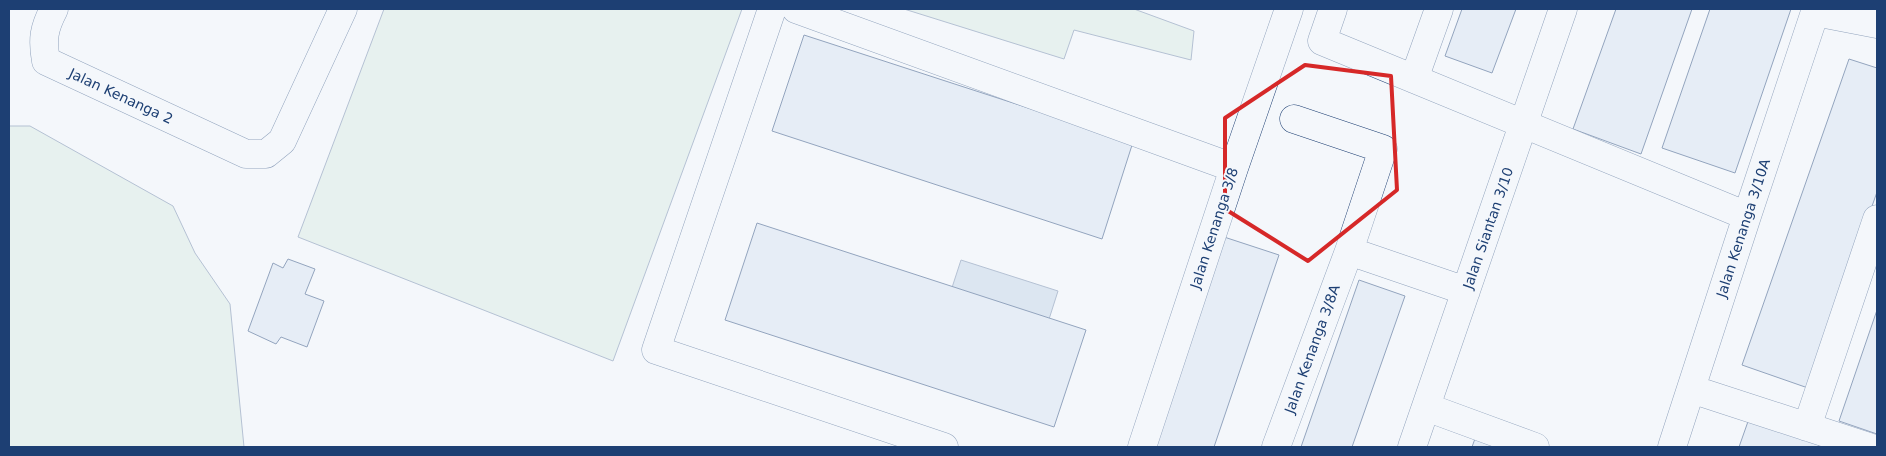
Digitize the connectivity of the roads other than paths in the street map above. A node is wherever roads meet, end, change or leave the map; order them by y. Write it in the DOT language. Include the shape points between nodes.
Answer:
graph roads {
  1 [pos="54,9"];
  2 [pos="343,9"];
  3 [pos="772,9"];
  4 [pos="796,9"];
  5 [pos="1289,9"];
  6 [pos="1333,9"];
  7 [pos="1439,9"];
  8 [pos="1563,9"];
  9 [pos="1816,10"];
  10 [pos="1877,24"];
  11 [pos="1414,79"];
  12 [pos="1294,119"];
  13 [pos="1524,124"];
  14 [pos="1234,168"];
  15 [pos="1746,216"];
  16 [pos="1877,219"];
  17 [pos="1349,251"];
  18 [pos="1466,291"];
  19 [pos="1691,389"];
  20 [pos="1426,407"];
  21 [pos="1819,436"];
  22 [pos="944,447"];
  23 [pos="1142,447"];
  24 [pos="1276,447"];
  25 [pos="1412,447"];
  26 [pos="1535,447"];
  27 [pos="1672,447"];
  28 [pos="1869,447"];
  1 -- 2 [label="street, Jalan Kenanga 2" via="46,25 43,45 46,61 246,154 266,154 282,141"];
  3 -- 22 [label="street" via="656,350"];
  4 -- 14 [label="street"];
  5 -- 14 [label="street, Jalan Kenanga 3/8"];
  6 -- 11 [label="street" via="1322,41"];
  7 -- 11 [label="street"];
  8 -- 13 [label="street, Jalan Siantan 3/10"];
  9 -- 10 [label="street"];
  9 -- 15 [label="street, Jalan Kenanga 3/10A"];
  11 -- 13 [label="street"];
  12 -- 17 [label="street, Jalan Kenanga 3/8A" via="1383,149"];
  13 -- 15 [label="street"];
  13 -- 18 [label="street, Jalan Siantan 3/10"];
  14 -- 23 [label="street, Jalan Kenanga 3/8"];
  15 -- 19 [label="street, Jalan Kenanga 3/10A"];
  16 -- 21 [label="street"];
  17 -- 18 [label="street"];
  17 -- 24 [label="street, Jalan Kenanga 3/8A"];
  18 -- 20 [label="street, Jalan Siantan 3/10"];
  19 -- 21 [label="street"];
  19 -- 27 [label="street, Jalan Kenanga 3/10A"];
  20 -- 25 [label="street, Jalan Siantan 3/10"];
  20 -- 26 [label="street"];
  21 -- 28 [label="street"];
}
